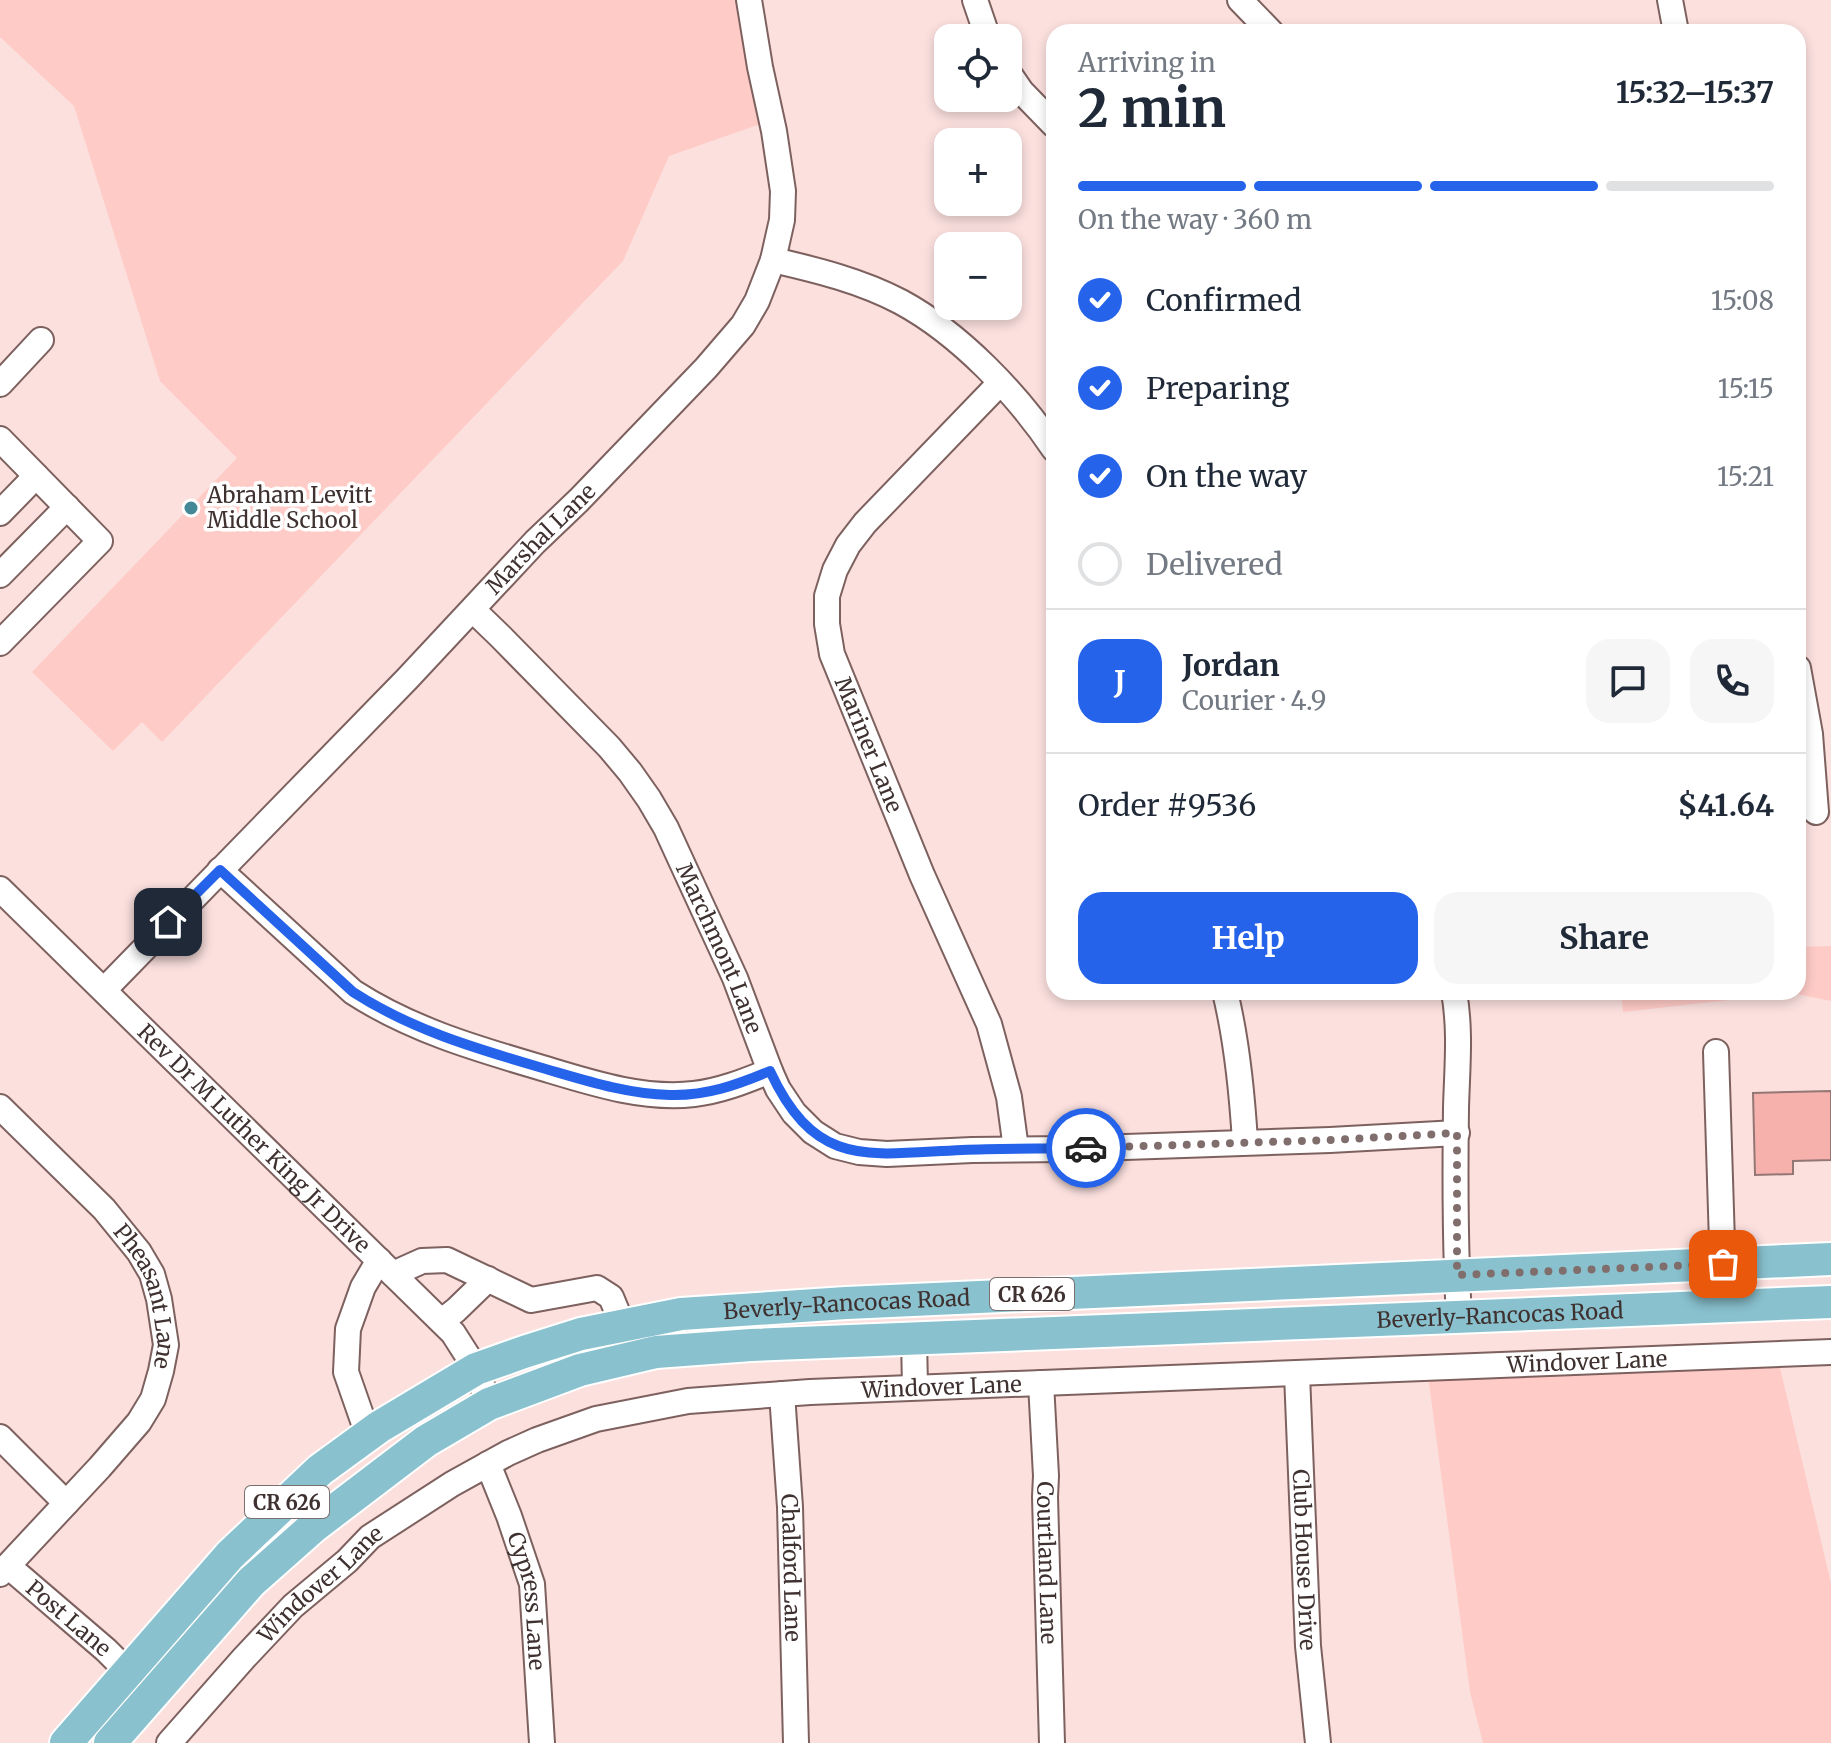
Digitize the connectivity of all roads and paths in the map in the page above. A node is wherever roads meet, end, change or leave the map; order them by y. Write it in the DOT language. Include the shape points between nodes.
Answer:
graph roads {
  1 [pos="749,0"];
  2 [pos="975,0"];
  3 [pos="1240,0"];
  4 [pos="1670,0"];
  5 [pos="983,24"];
  6 [pos="1263,24"];
  7 [pos="1674,24"];
  8 [pos="1022,92"];
  9 [pos="1046,117"];
  10 [pos="773,260"];
  11 [pos="41,340"];
  12 [pos="1000,383"];
  13 [pos="0,384"];
  14 [pos="1046,438"];
  15 [pos="2,444"];
  16 [pos="36,476"];
  17 [pos="67,507"];
  18 [pos="0,513"];
  19 [pos="0,575"];
  20 [pos="473,610"];
  21 [pos="0,643"];
  22 [pos="1806,712"];
  23 [pos="1815,812"];
  24 [pos="220,870"];
  25 [pos="0,889"];
  26 [pos="104,990"];
  27 [pos="1227,1000"];
  28 [pos="1455,1000"];
  29 [pos="1716,1052"];
  30 [pos="770,1071"];
  31 [pos="0,1107"];
  32 [pos="1457,1133"];
  33 [pos="1245,1142"];
  34 [pos="1016,1149"];
  35 [pos="1831,1259"];
  36 [pos="1723,1264"];
  37 [pos="386,1267"];
  38 [pos="1457,1275"];
  39 [pos="488,1279"];
  40 [pos="1104,1291"];
  41 [pos="1831,1302"];
  42 [pos="1724,1306"];
  43 [pos="1459,1317"];
  44 [pos="442,1321"];
  45 [pos="623,1326"];
  46 [pos="914,1338"];
  47 [pos="1831,1352"];
  48 [pos="476,1369"];
  49 [pos="1297,1374"];
  50 [pos="1041,1383"];
  51 [pos="915,1387"];
  52 [pos="782,1394"];
  53 [pos="489,1404"];
  54 [pos="368,1435"];
  55 [pos="0,1437"];
  56 [pos="488,1464"];
  57 [pos="66,1503"];
  58 [pos="4,1570"];
  59 [pos="128,1670"];
  60 [pos="151,1696"];
  61 [pos="183,1738"];
  62 [pos="66,1743"];
  63 [pos="110,1743"];
  64 [pos="542,1743"];
  65 [pos="796,1743"];
  66 [pos="1052,1743"];
  67 [pos="1318,1743"];
  1 -- 10 [label="street, Marshal Lane" via="783,191"];
  2 -- 5 [label="street"];
  3 -- 6 [label="street"];
  4 -- 7 [label="street"];
  8 -- 9 [label="street"];
  10 -- 12 [label="street" via="899,301 945,332"];
  10 -- 20 [label="street, Marshal Lane" via="757,301 726,347"];
  11 -- 13 [label="street"];
  12 -- 14 [label="street"];
  12 -- 34 [label="street, Mariner Lane" via="848,545 827,596 827,624 832,654 853,708 989,1024 1009,1097"];
  15 -- 16 [label="street"];
  16 -- 17 [label="street"];
  16 -- 18 [label="street"];
  17 -- 19 [label="street"];
  17 -- 21 [label="street" via="100,541"];
  20 -- 24 [label="street, Marshal Lane"];
  20 -- 30 [label="street, Marchmont Lane" via="609,747 649,799 735,978"];
  22 -- 23 [label="street"];
  24 -- 26 [label="street, Marshal Lane"];
  24 -- 30 [label="street" via="353,992 402,1020 458,1042 646,1093 713,1092"];
  25 -- 26 [label="street, Rev Dr M Luther King Jr Drive"];
  26 -- 37 [label="street, Rev Dr M Luther King Jr Drive"];
  27 -- 33 [label="street"];
  28 -- 32 [label="street"];
  29 -- 36 [label="street"];
  30 -- 34 [label="street, Marchmont Lane" via="794,1113 835,1146 887,1154"];
  31 -- 57 [label="street, Pheasant Lane" via="122,1230 152,1274 159,1299 166,1345 153,1399 121,1444"];
  32 -- 33 [label="street, Marchmont Lane"];
  32 -- 38 [label="street"];
  33 -- 34 [label="street, Marchmont Lane"];
  35 -- 36 [label="main road, Beverly-Rancocas Road / CR 626"];
  36 -- 38 [label="main road, Beverly-Rancocas Road / CR 626"];
  36 -- 42 [label="street"];
  37 -- 39 [label="street" via="447,1260"];
  37 -- 44 [label="street, Rev Dr M Luther King Jr Drive"];
  37 -- 54 [label="street" via="363,1287 348,1329 346,1372"];
  38 -- 40 [label="main road, Beverly-Rancocas Road / CR 626"];
  38 -- 43 [label="street"];
  39 -- 44 [label="street"];
  39 -- 45 [label="street" via="531,1300 597,1288 611,1297"];
  40 -- 45 [label="main road, Beverly-Rancocas Road / CR 626" via="681,1314"];
  40 -- 46 [label="main road" via="1083,1308 1058,1316 952,1320"];
  41 -- 42 [label="main road, Beverly-Rancocas Road / CR 626"];
  42 -- 43 [label="main road, Beverly-Rancocas Road / CR 626"];
  43 -- 46 [label="main road, Beverly-Rancocas Road / CR 626"];
  44 -- 48 [label="street, Rev Dr M Luther King Jr Drive"];
  45 -- 48 [label="main road, Beverly-Rancocas Road / CR 626" via="581,1334"];
  46 -- 51 [label="street"];
  46 -- 53 [label="main road, Beverly-Rancocas Road / CR 626" via="656,1352 580,1370"];
  47 -- 49 [label="street, Windover Lane"];
  48 -- 53 [label="street, Rev Dr M Luther King Jr Drive"];
  48 -- 54 [label="main road, Beverly-Rancocas Road / CR 626"];
  49 -- 50 [label="street, Windover Lane"];
  49 -- 67 [label="street, Club House Drive" via="1308,1646"];
  50 -- 51 [label="street, Windover Lane"];
  50 -- 66 [label="street, Courtland Lane"];
  51 -- 52 [label="street, Windover Lane"];
  52 -- 56 [label="street, Windover Lane" via="688,1401 611,1415 537,1440"];
  52 -- 65 [label="street, Chalford Lane"];
  53 -- 60 [label="main road, Beverly-Rancocas Road / CR 626" via="424,1442 313,1527 251,1582"];
  54 -- 59 [label="main road, Beverly-Rancocas Road / CR 626" via="320,1470 230,1555"];
  55 -- 57 [label="street"];
  56 -- 61 [label="street, Windover Lane" via="370,1537 293,1606 244,1658"];
  56 -- 64 [label="street, Cypress Lane" via="532,1584"];
  57 -- 58 [label="street, Pheasant Lane"];
  58 -- 59 [label="street, Post Lane"];
  59 -- 60 [label="street, Post Lane"];
  59 -- 62 [label="main road, Beverly-Rancocas Road / CR 626"];
  60 -- 63 [label="main road, Beverly-Rancocas Road / CR 626"];
}
